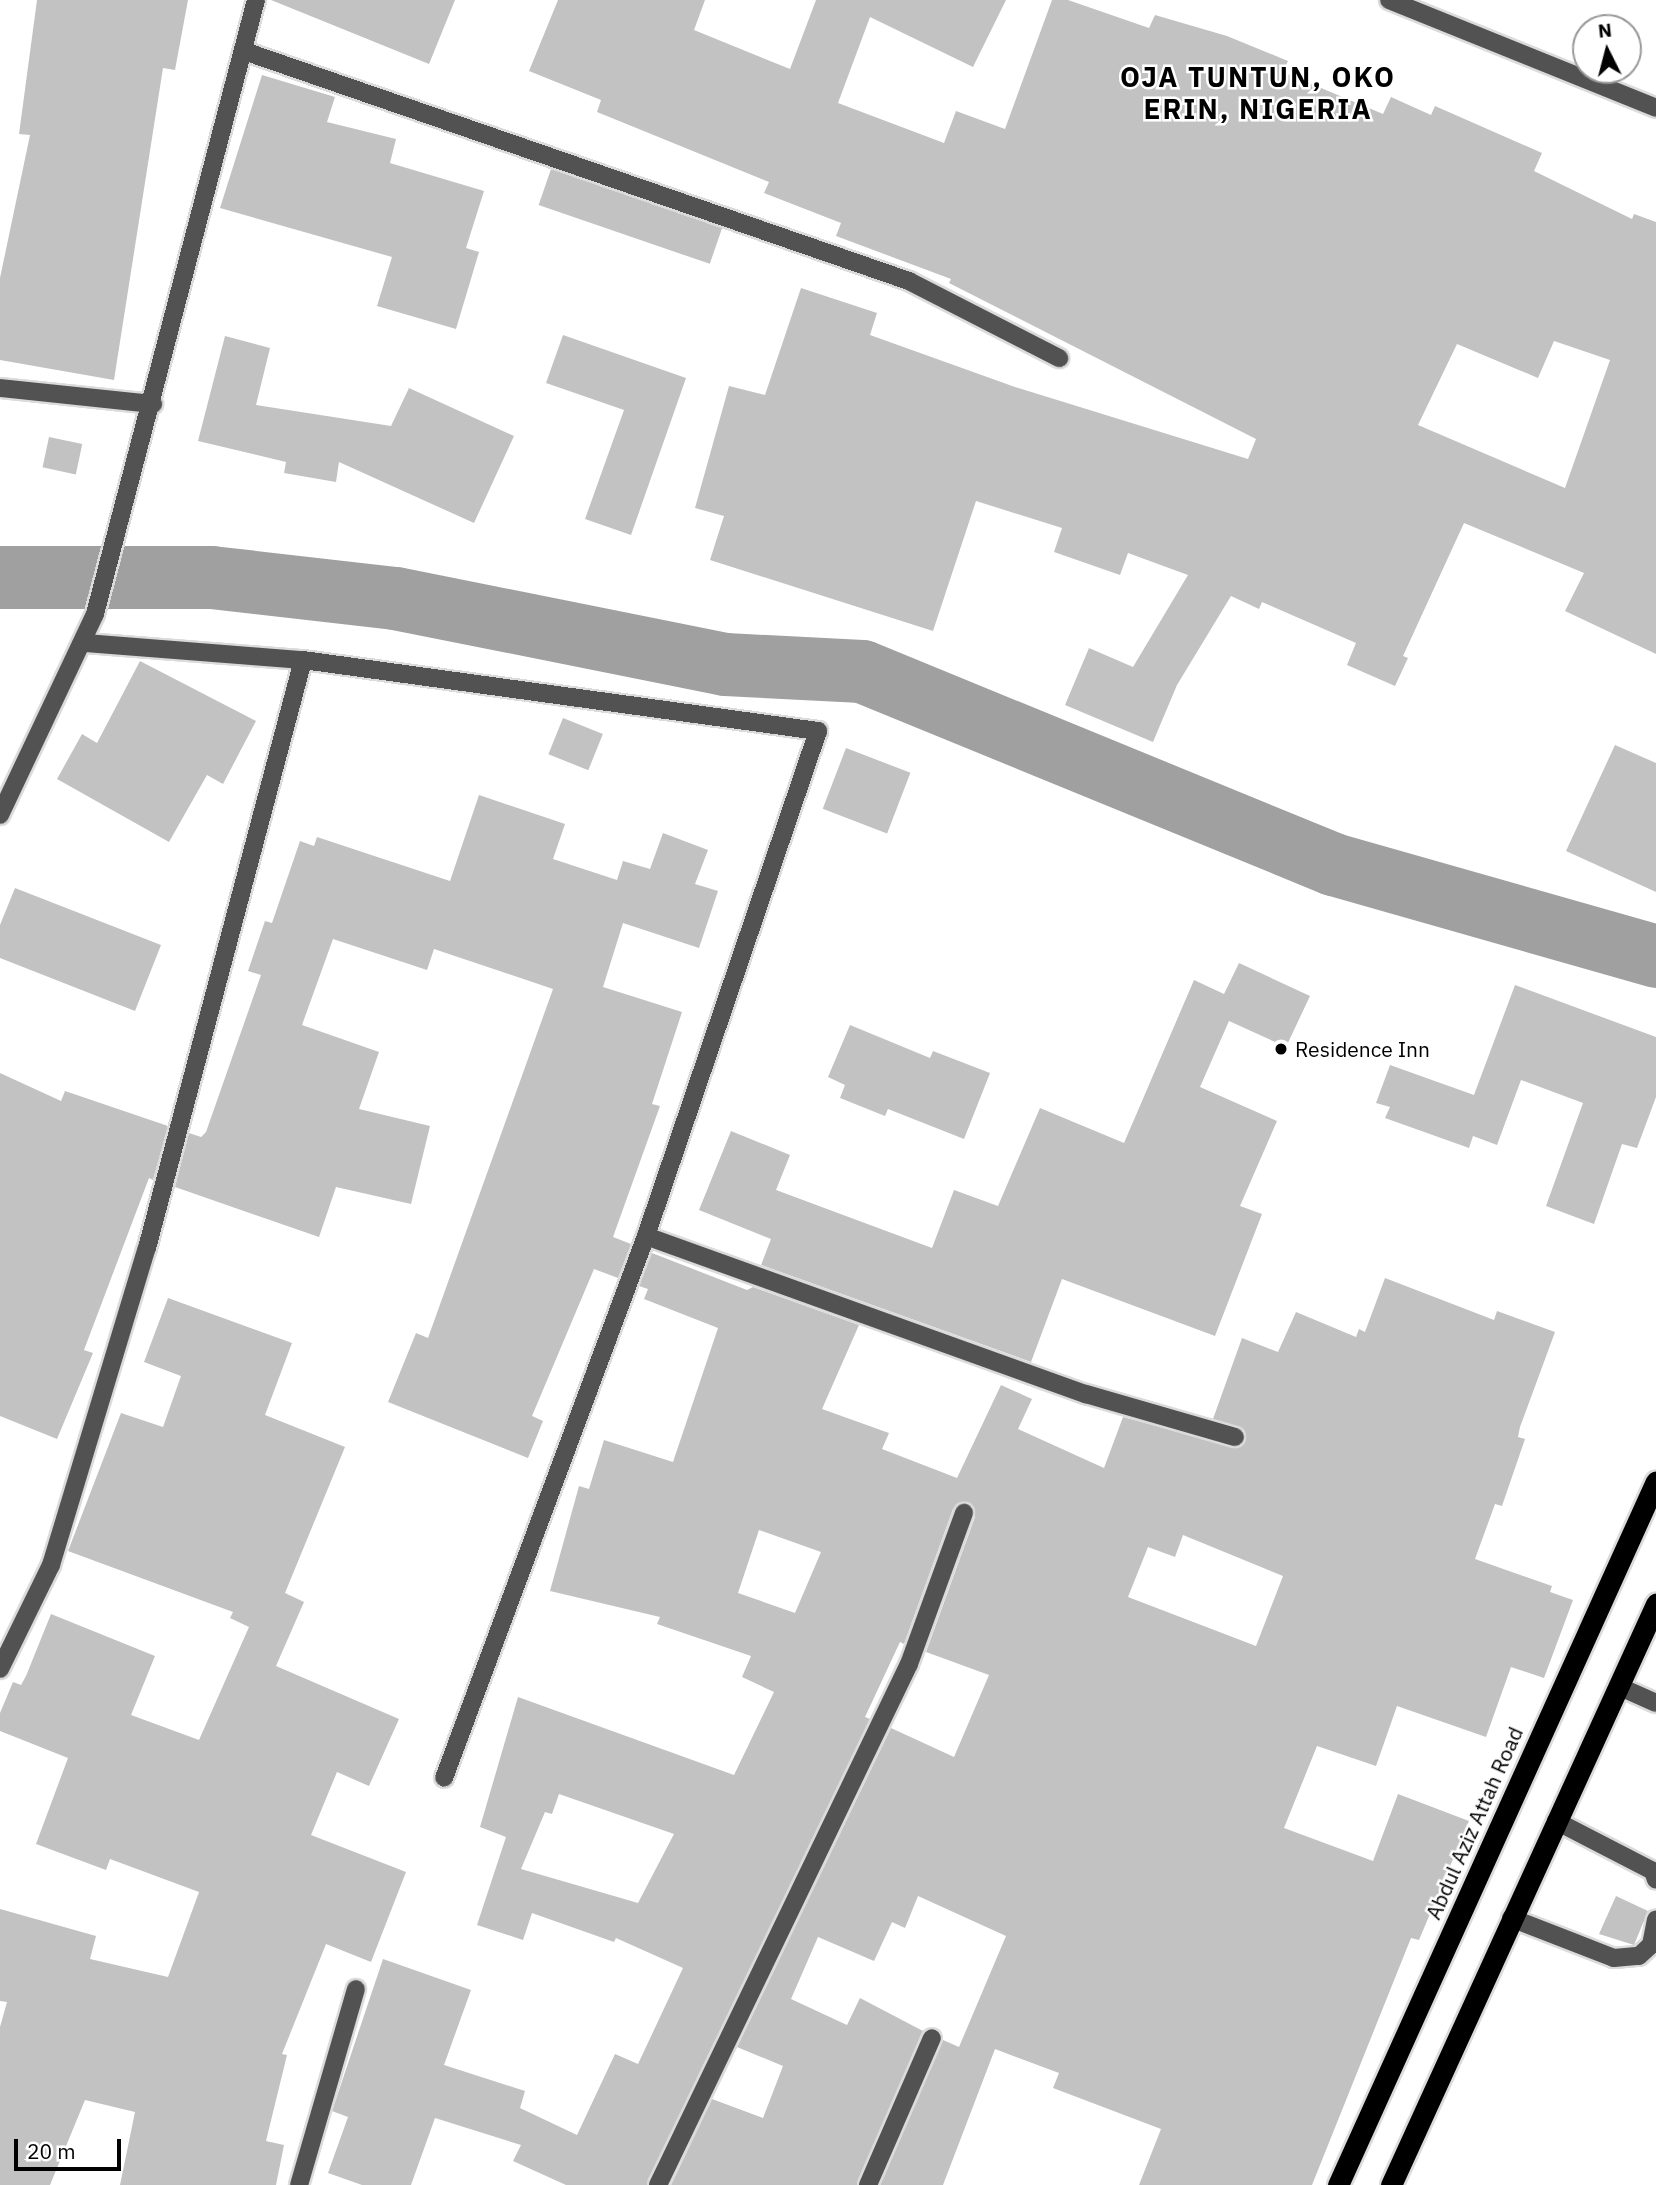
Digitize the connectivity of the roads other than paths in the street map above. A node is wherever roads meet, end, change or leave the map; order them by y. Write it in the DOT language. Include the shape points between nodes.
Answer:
graph roads {
  1 [pos="257,0"];
  2 [pos="1389,0"];
  3 [pos="244,51"];
  4 [pos="1656,108"];
  5 [pos="1059,358"];
  6 [pos="0,388"];
  7 [pos="153,404"];
  8 [pos="85,643"];
  9 [pos="303,660"];
  10 [pos="0,815"];
  11 [pos="646,1236"];
  12 [pos="1235,1437"];
  13 [pos="1656,1481"];
  14 [pos="964,1513"];
  15 [pos="1656,1604"];
  16 [pos="0,1669"];
  17 [pos="1619,1687"];
  18 [pos="1656,1703"];
  19 [pos="444,1778"];
  20 [pos="1556,1821"];
  21 [pos="1656,1880"];
  22 [pos="1511,1918"];
  23 [pos="1656,1919"];
  24 [pos="356,1989"];
  25 [pos="932,2038"];
  26 [pos="299,2185"];
  27 [pos="658,2185"];
  28 [pos="868,2185"];
  29 [pos="1338,2185"];
  30 [pos="1391,2185"];
  1 -- 3 [label="street"];
  2 -- 4 [label="street"];
  3 -- 5 [label="street" via="909,281"];
  3 -- 7 [label="street"];
  6 -- 7 [label="street"];
  7 -- 8 [label="street"];
  8 -- 9 [label="street"];
  8 -- 10 [label="street"];
  9 -- 11 [label="street" via="818,731"];
  9 -- 16 [label="street" via="147,1248 51,1565"];
  11 -- 12 [label="street" via="1086,1394"];
  11 -- 19 [label="street"];
  13 -- 29 [label="highway, Abdul Aziz Attah Road"];
  14 -- 27 [label="street" via="909,1664"];
  15 -- 17 [label="highway"];
  17 -- 18 [label="street"];
  17 -- 20 [label="highway"];
  20 -- 21 [label="street" via="1653,1871"];
  20 -- 22 [label="highway"];
  22 -- 23 [label="street" via="1614,1958 1639,1956 1651,1945"];
  22 -- 30 [label="highway"];
  24 -- 26 [label="street"];
  25 -- 28 [label="street"];
}
